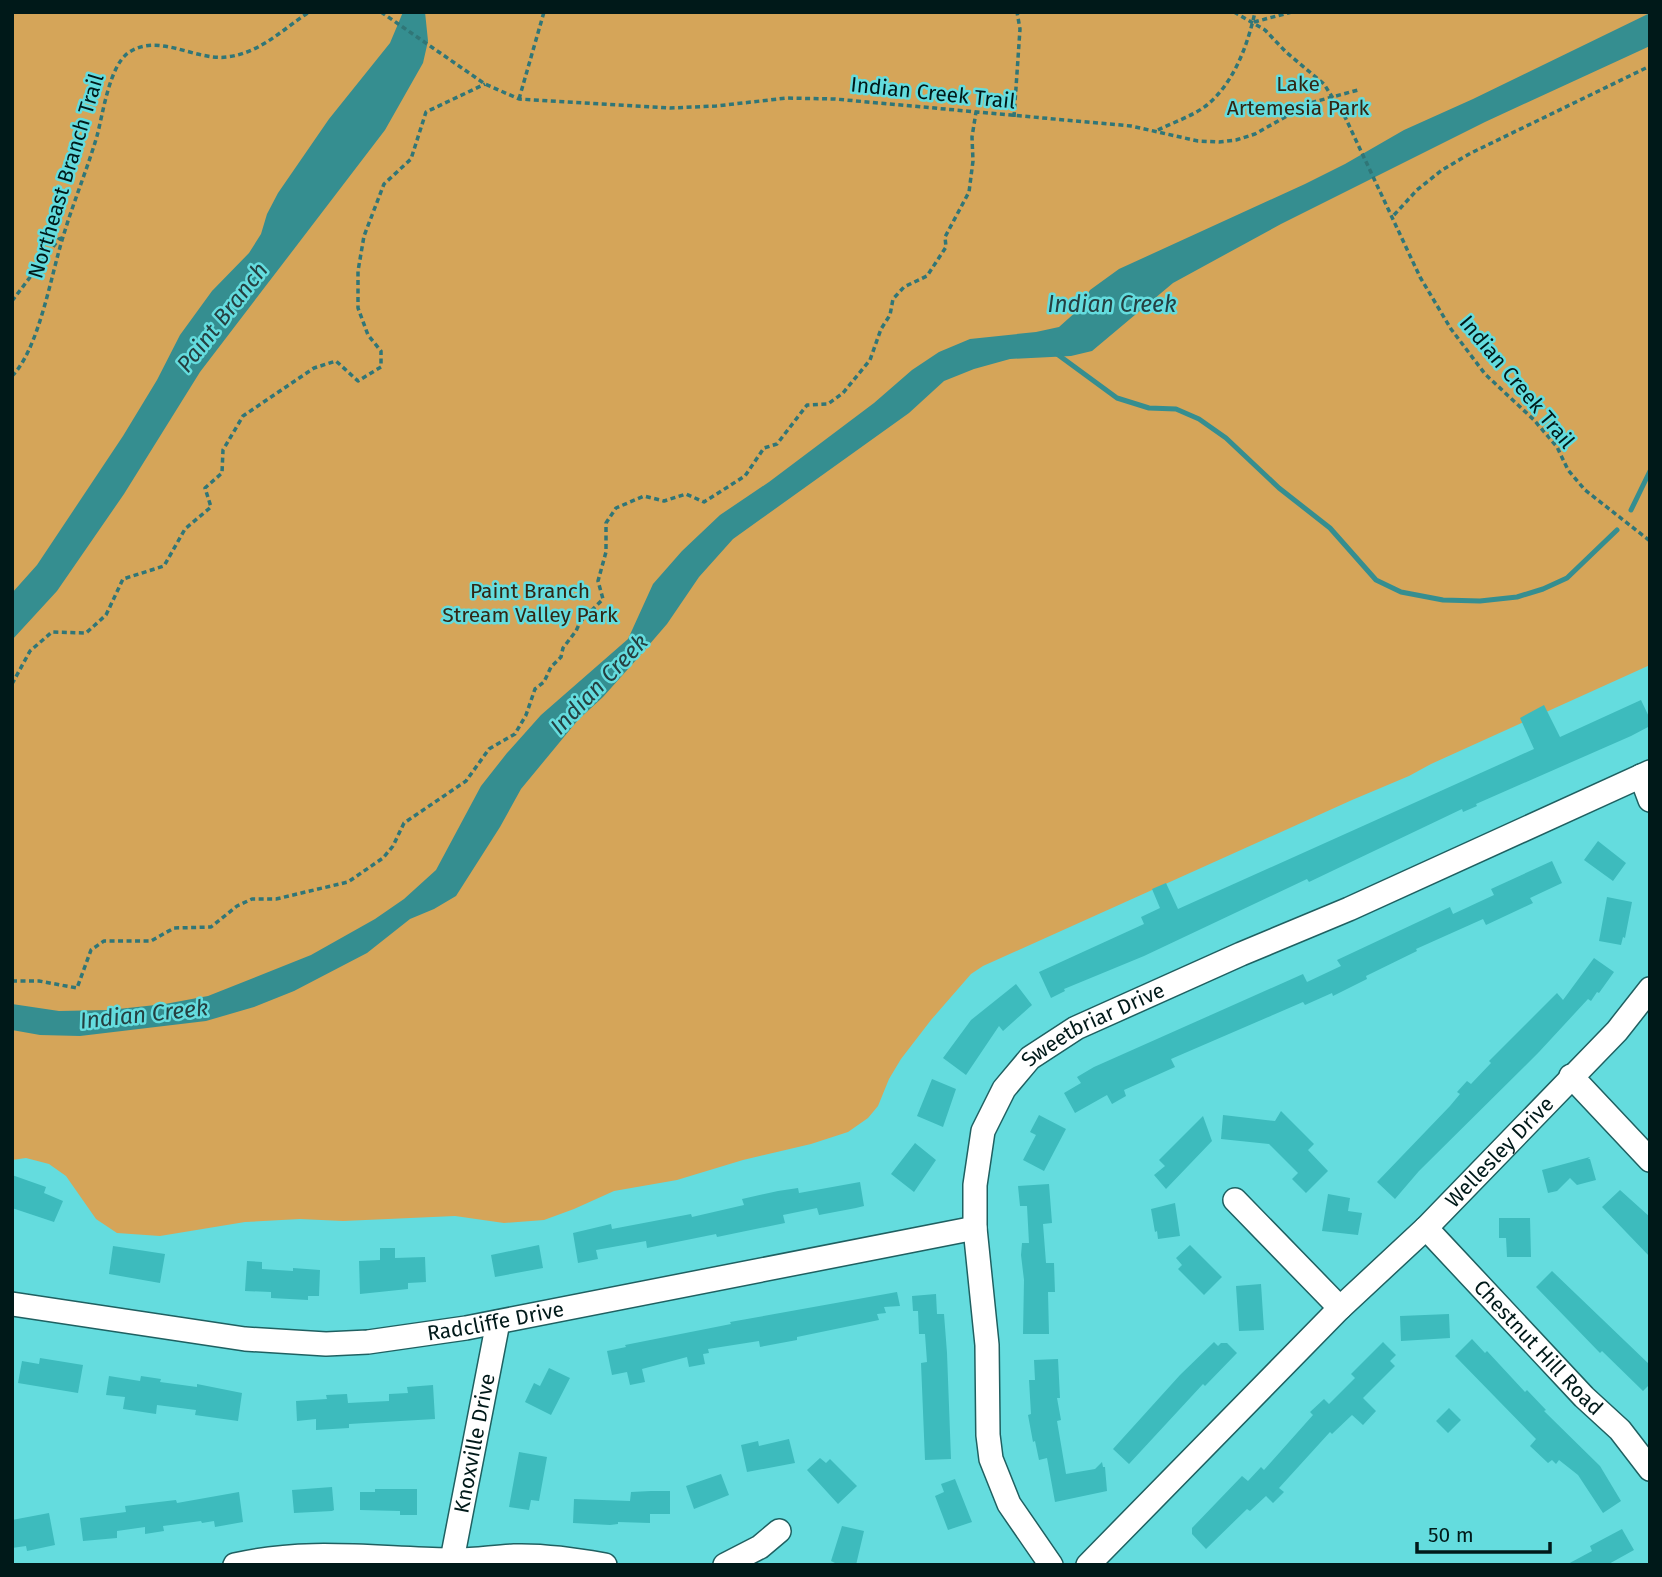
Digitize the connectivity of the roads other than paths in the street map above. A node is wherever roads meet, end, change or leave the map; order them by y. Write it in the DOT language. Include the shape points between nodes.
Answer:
graph roads {
  1 [pos="1645,774"];
  2 [pos="1650,800"];
  3 [pos="1650,989"];
  4 [pos="1571,1076"];
  5 [pos="1650,1160"];
  6 [pos="1235,1200"];
  7 [pos="975,1228"];
  8 [pos="1426,1228"];
  9 [pos="12,1304"];
  10 [pos="1340,1308"];
  11 [pos="498,1322"];
  12 [pos="1650,1469"];
  13 [pos="779,1531"];
  14 [pos="451,1563"];
  15 [pos="235,1565"];
  16 [pos="604,1565"];
  17 [pos="724,1565"];
  18 [pos="1051,1565"];
  19 [pos="1088,1565"];
  1 -- 2 [label="street"];
  1 -- 7 [label="street, Sweetbriar Drive" via="1076,1028 1049,1045 1030,1058 1004,1089 983,1131 975,1185"];
  3 -- 4 [label="street, Wellesley Drive" via="1617,1031"];
  4 -- 5 [label="street"];
  4 -- 8 [label="street, Wellesley Drive"];
  6 -- 10 [label="street"];
  7 -- 11 [label="street, Radcliffe Drive"];
  7 -- 18 [label="street, Sweetbriar Drive" via="987,1345 991,1459 1009,1504"];
  8 -- 10 [label="street, Wellesley Drive"];
  8 -- 12 [label="street, Chestnut Hill Road" via="1620,1430"];
  9 -- 11 [label="street, Radcliffe Drive" via="233,1338 326,1344 422,1336"];
  10 -- 19 [label="street, Wellesley Drive"];
  11 -- 14 [label="street, Knoxville Drive"];
  13 -- 17 [label="street" via="760,1547"];
  14 -- 15 [label="street" via="318,1554"];
  14 -- 16 [label="street" via="516,1556"];
}
